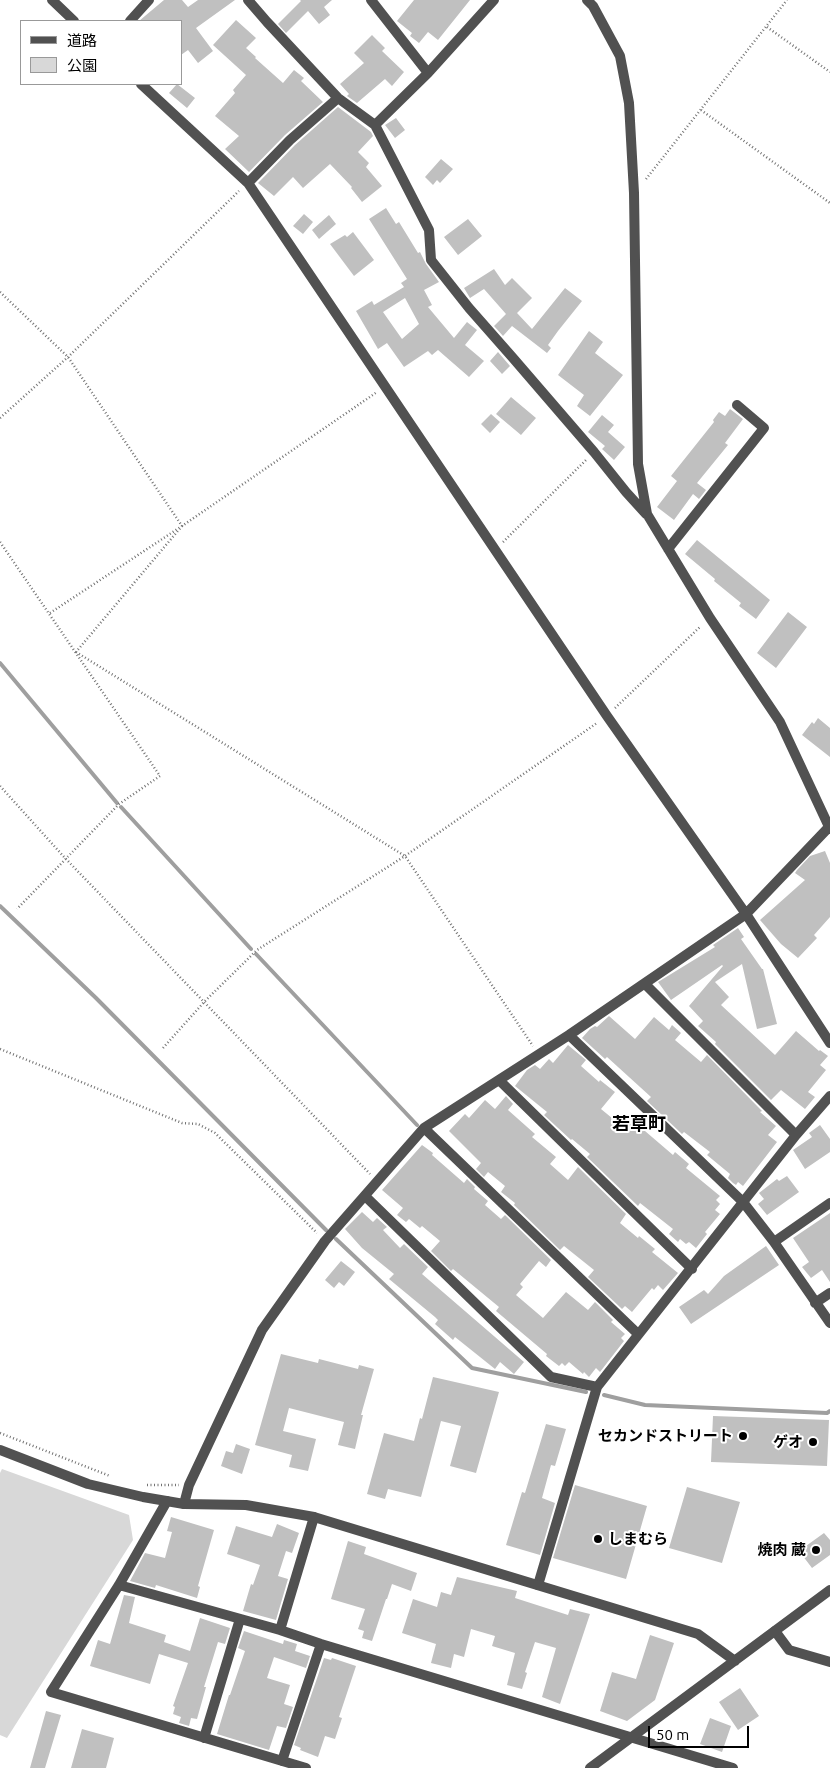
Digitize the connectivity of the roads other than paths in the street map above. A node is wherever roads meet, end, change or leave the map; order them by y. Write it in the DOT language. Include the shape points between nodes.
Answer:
graph roads {
  1 [pos="52,0"];
  2 [pos="149,0"];
  3 [pos="248,0"];
  4 [pos="371,0"];
  5 [pos="494,0"];
  6 [pos="587,0"];
  7 [pos="73,20"];
  8 [pos="131,20"];
  9 [pos="428,74"];
  10 [pos="142,85"];
  11 [pos="338,98"];
  12 [pos="374,125"];
  13 [pos="248,183"];
  14 [pos="737,405"];
  15 [pos="647,514"];
  16 [pos="668,549"];
  17 [pos="830,828"];
  18 [pos="746,914"];
  19 [pos="645,984"];
  20 [pos="569,1035"];
  21 [pos="830,1043"];
  22 [pos="499,1080"];
  23 [pos="830,1096"];
  24 [pos="424,1128"];
  25 [pos="796,1136"];
  26 [pos="365,1196"];
  27 [pos="743,1202"];
  28 [pos="830,1203"];
  29 [pos="774,1242"];
  30 [pos="692,1269"];
  31 [pos="830,1293"];
  32 [pos="816,1303"];
  33 [pos="830,1323"];
  34 [pos="638,1334"];
  35 [pos="597,1387"];
  36 [pos="0,1450"];
  37 [pos="167,1501"];
  38 [pos="184,1504"];
  39 [pos="314,1517"];
  40 [pos="119,1585"];
  41 [pos="538,1586"];
  42 [pos="830,1590"];
  43 [pos="240,1619"];
  44 [pos="280,1630"];
  45 [pos="775,1631"];
  46 [pos="321,1644"];
  47 [pos="734,1661"];
  48 [pos="830,1662"];
  49 [pos="633,1737"];
  50 [pos="204,1738"];
  51 [pos="282,1761"];
  52 [pos="306,1768"];
  53 [pos="590,1768"];
  54 [pos="733,1768"];
  1 -- 7 [label="street"];
  2 -- 8 [label="street"];
  3 -- 11 [label="street"];
  4 -- 9 [label="street"];
  5 -- 9 [label="street"];
  6 -- 15 [label="street" via="594,6 620,56 629,103 634,193 638,464"];
  9 -- 12 [label="street"];
  10 -- 13 [label="street"];
  11 -- 12 [label="street"];
  11 -- 13 [label="street"];
  12 -- 15 [label="street" via="429,230 431,260"];
  13 -- 18 [label="street" via="607,716"];
  14 -- 16 [label="street" via="764,428"];
  15 -- 16 [label="street"];
  16 -- 17 [label="street" via="780,722"];
  17 -- 18 [label="street"];
  18 -- 19 [label="street"];
  18 -- 21 [label="street"];
  19 -- 20 [label="street"];
  19 -- 25 [label="street"];
  20 -- 22 [label="street"];
  20 -- 27 [label="street"];
  22 -- 24 [label="street"];
  22 -- 30 [label="street"];
  23 -- 25 [label="street"];
  24 -- 26 [label="street"];
  24 -- 34 [label="street"];
  25 -- 27 [label="street"];
  26 -- 35 [label="street" via="551,1377"];
  26 -- 38 [label="street" via="325,1241 262,1330 189,1486"];
  27 -- 29 [label="street"];
  27 -- 30 [label="street"];
  28 -- 29 [label="street"];
  29 -- 32 [label="street"];
  30 -- 34 [label="street"];
  31 -- 32 [label="street"];
  32 -- 33 [label="street"];
  34 -- 35 [label="street"];
  35 -- 41 [label="street"];
  36 -- 37 [label="street" via="88,1484"];
  37 -- 38 [label="street"];
  37 -- 40 [label="street"];
  38 -- 39 [label="street" via="246,1505"];
  39 -- 41 [label="street"];
  39 -- 44 [label="street"];
  40 -- 43 [label="street"];
  40 -- 50 [label="street" via="51,1692"];
  41 -- 47 [label="street" via="698,1634"];
  42 -- 45 [label="street"];
  43 -- 44 [label="street"];
  43 -- 50 [label="street"];
  44 -- 46 [label="street"];
  45 -- 47 [label="street"];
  45 -- 48 [label="street" via="789,1650"];
  46 -- 49 [label="street"];
  46 -- 51 [label="street"];
  47 -- 49 [label="street"];
  49 -- 53 [label="street"];
  49 -- 54 [label="street"];
  50 -- 51 [label="street"];
  51 -- 52 [label="street"];
}
